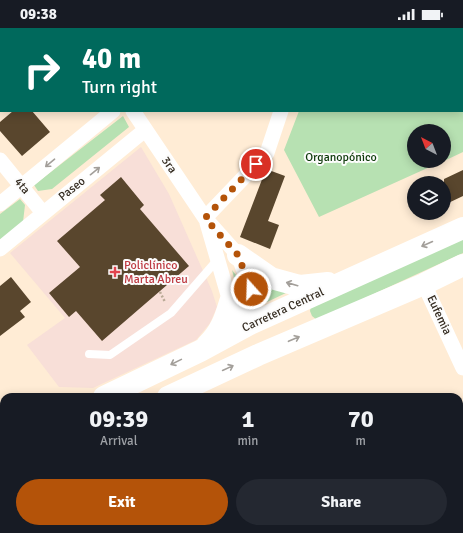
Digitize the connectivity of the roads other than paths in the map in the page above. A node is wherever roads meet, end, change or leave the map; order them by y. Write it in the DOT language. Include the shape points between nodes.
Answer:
graph roads {
  1 [pos="112,112"];
  2 [pos="134,112"];
  3 [pos="281,112"];
  4 [pos="145,130"];
  5 [pos="0,160"];
  6 [pos="22,186"];
  7 [pos="0,204"];
  8 [pos="43,213"];
  9 [pos="205,218"];
  10 [pos="463,228"];
  11 [pos="0,249"];
  12 [pos="228,257"];
  13 [pos="463,265"];
  14 [pos="345,282"];
  15 [pos="424,284"];
  16 [pos="230,302"];
  17 [pos="248,325"];
  18 [pos="200,351"];
  19 [pos="89,354"];
  20 [pos="258,355"];
  21 [pos="463,368"];
  22 [pos="112,393"];
  23 [pos="177,393"];
  1 -- 6 [label="street, one-way"];
  2 -- 4 [label="street, 3ra"];
  3 -- 9 [label="street" via="267,153"];
  8 -- 4 [label="street, Paseo, one-way"];
  4 -- 9 [label="street, 3ra"];
  5 -- 6 [label="street, 4ta"];
  6 -- 7 [label="street"];
  6 -- 8 [label="street, 4ta"];
  8 -- 11 [label="street, Paseo"];
  9 -- 12 [label="street, 3ra"];
  9 -- 12 [label="street, 3ra"];
  10 -- 14 [label="main road, Carretera Central, one-way"];
  14 -- 12 [label="main road, one-way" via="300,286 271,278"];
  12 -- 16 [label="street, 3ra"];
  12 -- 17 [label="street, 3ra" via="255,300"];
  12 -- 19 [label="lane" via="171,313 110,355"];
  13 -- 15 [label="main road"];
  14 -- 17 [label="main road, Carretera Central"];
  20 -- 15 [label="main road, one-way"];
  15 -- 21 [label="street, Eufemia"];
  16 -- 17 [label="street, 3ra"];
  16 -- 18 [label="main road" via="222,326 214,339"];
  17 -- 18 [label="main road, Carretera Central"];
  17 -- 20 [label="main road"];
  18 -- 22 [label="main road, Carretera Central, one-way"];
  23 -- 20 [label="main road, one-way"];
}
